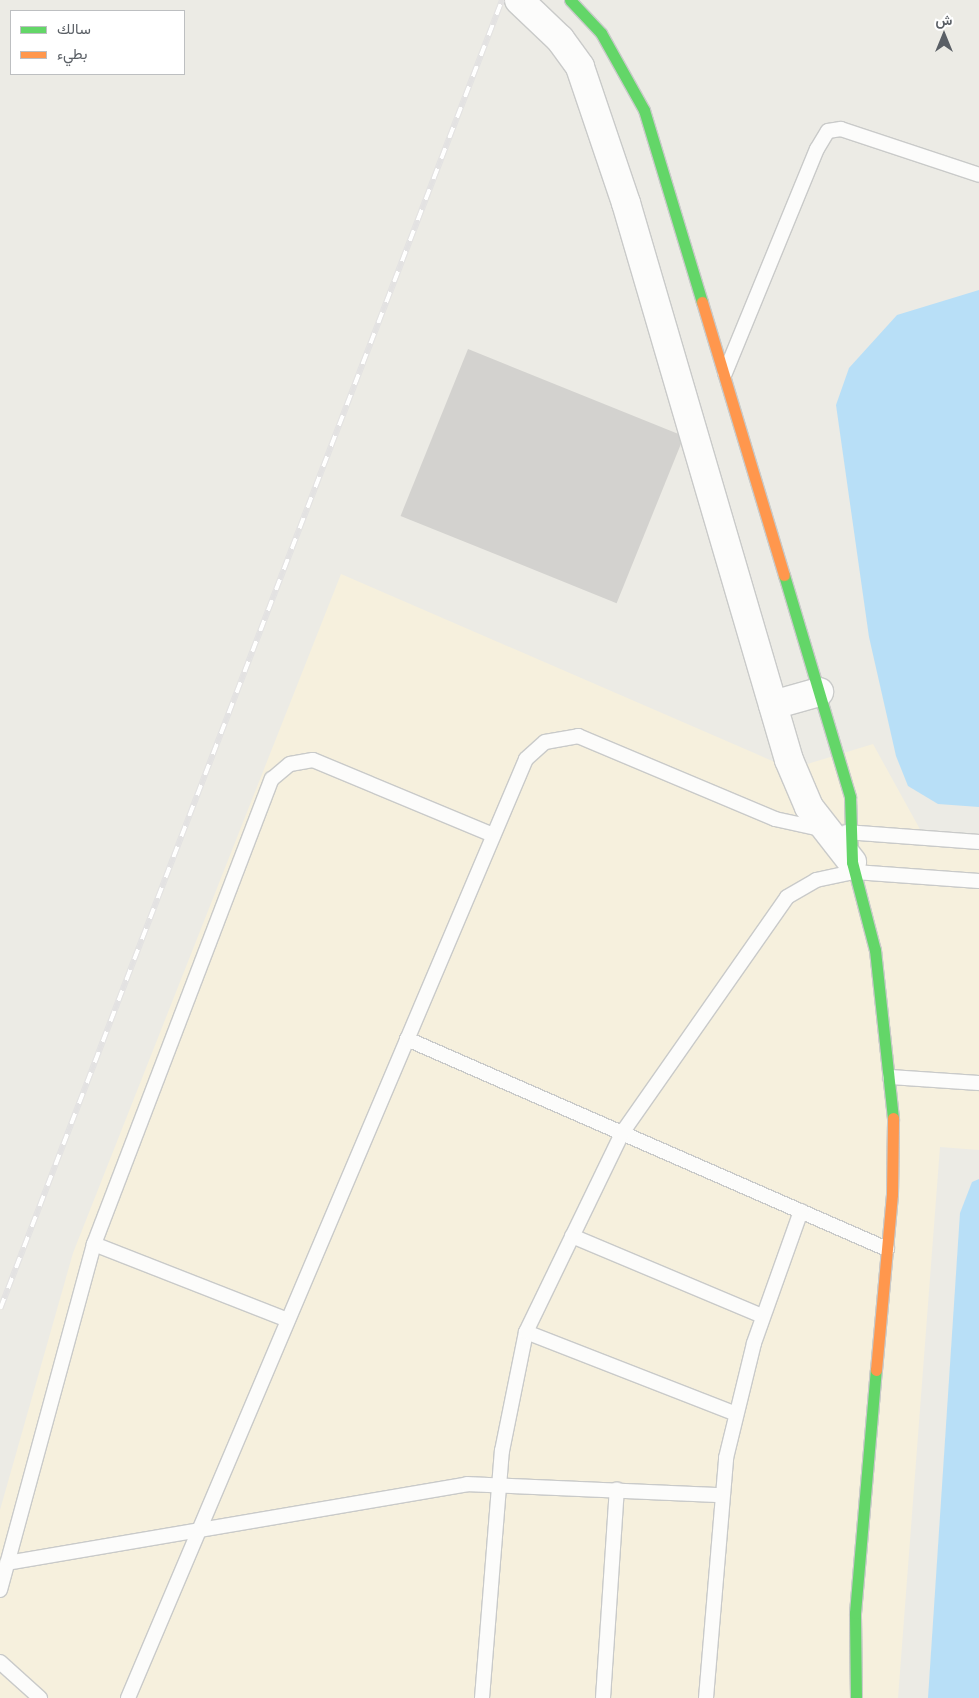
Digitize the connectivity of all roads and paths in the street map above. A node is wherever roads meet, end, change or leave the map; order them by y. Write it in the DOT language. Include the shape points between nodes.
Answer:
graph roads {
  1 [pos="519,0"];
  2 [pos="570,0"];
  3 [pos="979,175"];
  4 [pos="724,373"];
  5 [pos="819,692"];
  6 [pos="773,704"];
  7 [pos="839,832"];
  8 [pos="493,835"];
  9 [pos="979,842"];
  10 [pos="854,867"];
  11 [pos="979,881"];
  12 [pos="407,1039"];
  13 [pos="890,1077"];
  14 [pos="979,1083"];
  15 [pos="622,1133"];
  16 [pos="801,1211"];
  17 [pos="572,1236"];
  18 [pos="94,1244"];
  19 [pos="887,1249"];
  20 [pos="762,1316"];
  21 [pos="288,1320"];
  22 [pos="526,1332"];
  23 [pos="736,1414"];
  24 [pos="499,1482"];
  25 [pos="617,1489"];
  26 [pos="721,1495"];
  27 [pos="200,1528"];
  28 [pos="7,1562"];
  29 [pos="0,1590"];
  30 [pos="0,1662"];
  31 [pos="40,1698"];
  32 [pos="128,1698"];
  33 [pos="482,1698"];
  34 [pos="603,1698"];
  35 [pos="706,1698"];
  36 [pos="856,1698"];
  1 -- 6 [label="street" via="560,38 580,67 601,122"];
  2 -- 4 [label="street" via="602,33 644,110"];
  3 -- 4 [label="lane" via="841,130 828,131 817,148"];
  4 -- 5 [label="street"];
  5 -- 6 [label="street"];
  5 -- 7 [label="street" via="850,797"];
  6 -- 7 [label="street" via="809,807"];
  7 -- 8 [label="lane" via="775,818 578,736 568,736 545,742 526,759"];
  7 -- 9 [label="lane"];
  7 -- 10 [label="street"];
  8 -- 12 [label="lane"];
  8 -- 18 [label="lane" via="312,760 280,770 267,789"];
  10 -- 11 [label="lane"];
  10 -- 13 [label="street" via="875,950"];
  10 -- 15 [label="lane" via="816,880 778,904"];
  12 -- 15 [label="lane"];
  12 -- 21 [label="lane"];
  13 -- 14 [label="lane"];
  13 -- 19 [label="street" via="892,1194"];
  15 -- 16 [label="lane"];
  15 -- 17 [label="lane"];
  16 -- 19 [label="lane"];
  16 -- 20 [label="lane"];
  17 -- 20 [label="lane"];
  17 -- 22 [label="lane"];
  18 -- 21 [label="lane"];
  18 -- 28 [label="lane"];
  19 -- 36 [label="street" via="854,1613"];
  20 -- 23 [label="lane"];
  21 -- 27 [label="lane"];
  22 -- 23 [label="lane"];
  22 -- 24 [label="lane"];
  23 -- 26 [label="lane"];
  24 -- 25 [label="lane"];
  24 -- 27 [label="lane" via="435,1487"];
  24 -- 33 [label="lane"];
  25 -- 26 [label="lane"];
  25 -- 34 [label="lane"];
  26 -- 35 [label="lane"];
  27 -- 28 [label="lane"];
  27 -- 32 [label="lane"];
  28 -- 29 [label="lane"];
  30 -- 31 [label="lane"];
}
